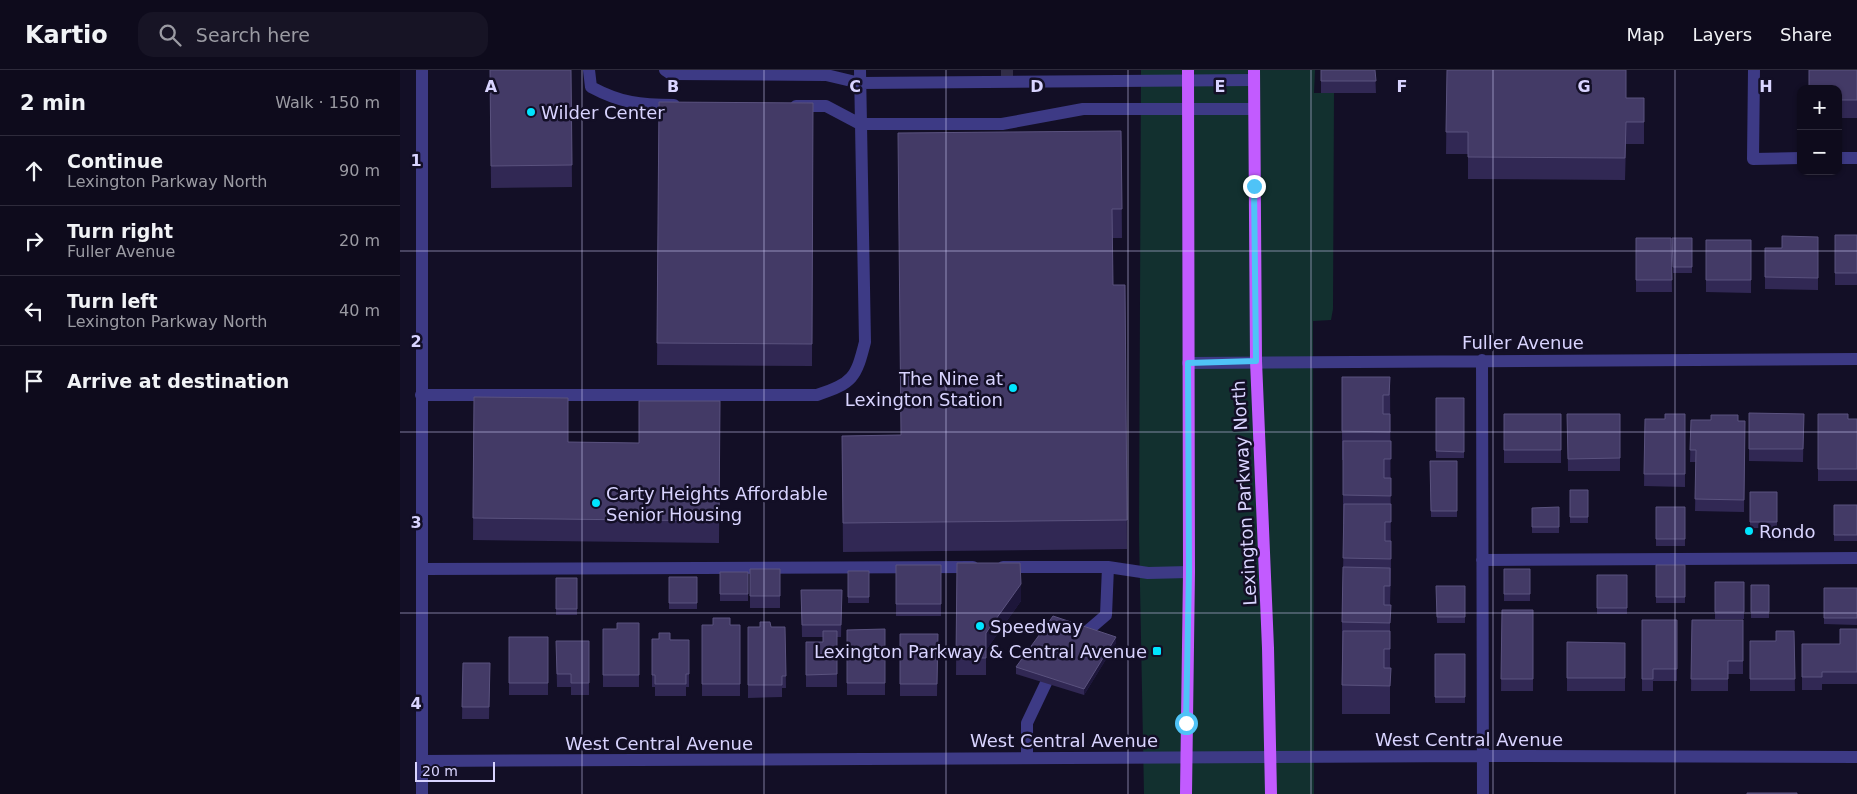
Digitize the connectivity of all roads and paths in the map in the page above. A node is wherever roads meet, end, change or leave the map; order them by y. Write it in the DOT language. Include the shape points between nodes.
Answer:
graph roads {
  1 [pos="422,70"];
  2 [pos="589,70"];
  3 [pos="666,70"];
  4 [pos="860,70"];
  5 [pos="1754,70"];
  6 [pos="1188,75"];
  7 [pos="1254,75"];
  8 [pos="860,83"];
  9 [pos="688,105"];
  10 [pos="787,106"];
  11 [pos="1188,109"];
  12 [pos="1253,109"];
  13 [pos="860,124"];
  14 [pos="1797,158"];
  15 [pos="1842,158"];
  16 [pos="1857,158"];
  17 [pos="1857,359"];
  18 [pos="1482,360"];
  19 [pos="1256,361"];
  20 [pos="1188,363"];
  21 [pos="421,395"];
  22 [pos="1857,558"];
  23 [pos="1482,560"];
  24 [pos="1108,567"];
  25 [pos="423,569"];
  26 [pos="1189,572"];
  27 [pos="1085,633"];
  28 [pos="1046,684"];
  29 [pos="1482,756"];
  30 [pos="1186,757"];
  31 [pos="1857,757"];
  32 [pos="1027,758"];
  33 [pos="1271,758"];
  34 [pos="422,761"];
  35 [pos="422,794"];
  36 [pos="1186,794"];
  37 [pos="1271,794"];
  38 [pos="1483,794"];
  1 -- 21 [label="street"];
  2 -- 9 [label="street" via="591,87 614,99 639,105"];
  3 -- 8 [label="street" via="671,74 826,75"];
  4 -- 8 [label="street"];
  5 -- 14 [label="street" via="1753,159"];
  6 -- 7 [label="street"];
  6 -- 8 [label="street"];
  6 -- 11 [label="main road"];
  7 -- 12 [label="main road, Lexington Parkway North"];
  8 -- 13 [label="street"];
  10 -- 13 [label="street" via="826,106"];
  11 -- 12 [label="street"];
  11 -- 13 [label="street" via="1083,109 1002,124"];
  11 -- 20 [label="main road"];
  12 -- 19 [label="main road, Lexington Parkway North"];
  13 -- 21 [label="street" via="865,342 858,370 841,387 817,395"];
  15 -- 16 [label="street"];
  17 -- 18 [label="street, Fuller Avenue"];
  18 -- 19 [label="street, Fuller Avenue"];
  18 -- 23 [label="street"];
  19 -- 20 [label="street, Fuller Avenue"];
  19 -- 33 [label="main road, Lexington Parkway North"];
  20 -- 26 [label="main road"];
  21 -- 25 [label="street"];
  22 -- 23 [label="street"];
  23 -- 29 [label="street"];
  24 -- 25 [label="street"];
  24 -- 26 [label="street" via="1148,573"];
  24 -- 27 [label="street" via="1106,616"];
  25 -- 34 [label="street"];
  26 -- 30 [label="main road"];
  28 -- 32 [label="street" via="1027,723"];
  29 -- 31 [label="street, West Central Avenue"];
  29 -- 33 [label="street, West Central Avenue"];
  29 -- 38 [label="street"];
  30 -- 32 [label="street, West Central Avenue"];
  30 -- 33 [label="street, West Central Avenue"];
  30 -- 36 [label="main road"];
  32 -- 34 [label="street, West Central Avenue"];
  33 -- 37 [label="main road, Lexington Parkway North"];
  34 -- 35 [label="street"];
}
